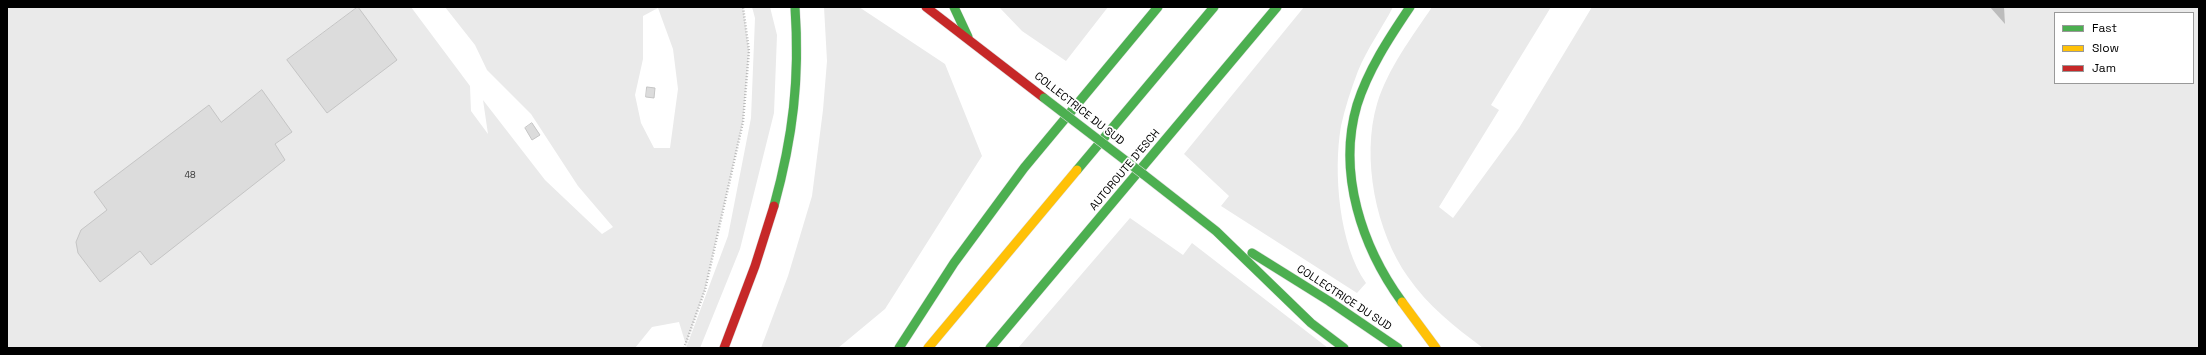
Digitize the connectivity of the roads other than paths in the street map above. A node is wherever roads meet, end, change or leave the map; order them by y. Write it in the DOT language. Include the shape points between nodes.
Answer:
graph roads {
  1 [pos="795,7"];
  2 [pos="926,7"];
  3 [pos="954,7"];
  4 [pos="1158,7"];
  5 [pos="1214,7"];
  6 [pos="1277,7"];
  7 [pos="1410,7"];
  8 [pos="969,40"];
  9 [pos="1216,231"];
  10 [pos="724,348"];
  11 [pos="899,348"];
  12 [pos="928,348"];
  13 [pos="990,348"];
  14 [pos="1344,348"];
  15 [pos="1398,348"];
  16 [pos="1436,348"];
  1 -- 10 [label="highway" via="798,78 792,128 779,186 760,248"];
  2 -- 8 [label="highway, COLLECTRICE DU SUD"];
  3 -- 8 [label="highway"];
  4 -- 11 [label="highway" via="1024,168 954,263"];
  5 -- 12 [label="highway"];
  6 -- 13 [label="highway, AUTOROUTE D'ESCH"];
  7 -- 16 [label="highway" via="1381,52 1357,107 1351,150 1352,182 1355,205 1363,232 1377,264"];
  8 -- 9 [label="highway, COLLECTRICE DU SUD, bridge"];
  9 -- 14 [label="highway, COLLECTRICE DU SUD" via="1311,324"];
  9 -- 15 [label="highway, COLLECTRICE DU SUD" via="1329,301"];
}
